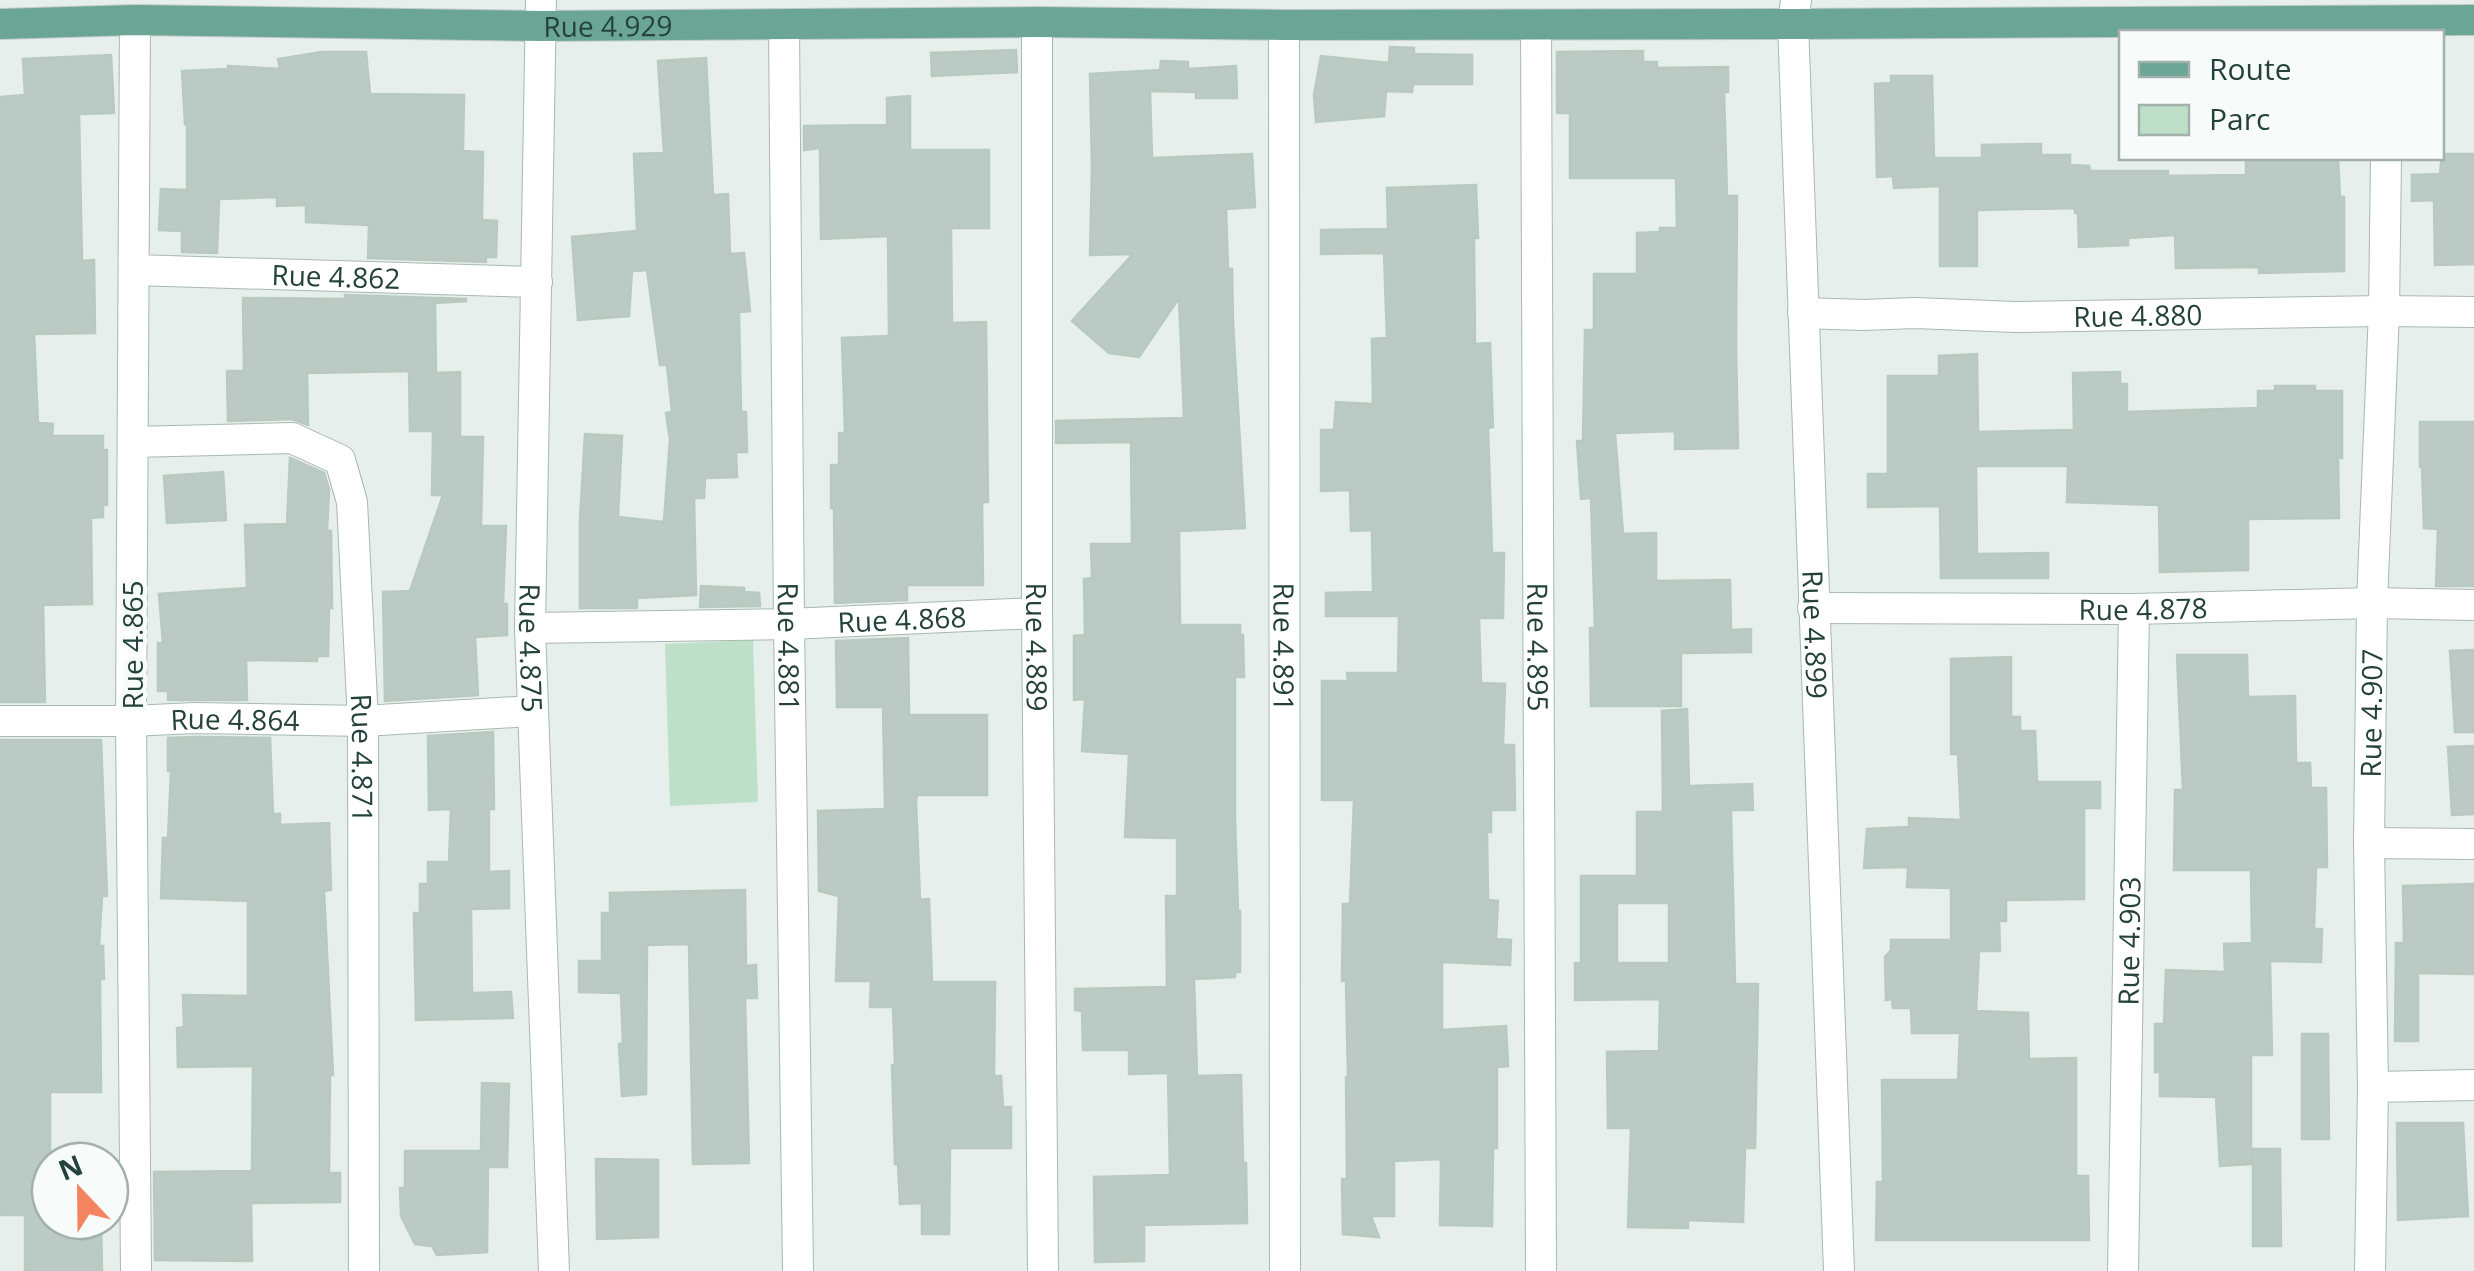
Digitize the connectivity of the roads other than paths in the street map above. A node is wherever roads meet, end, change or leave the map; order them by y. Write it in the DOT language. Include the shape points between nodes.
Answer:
graph roads {
  1 [pos="1794,12"];
  2 [pos="542,13"];
  3 [pos="135,20"];
  4 [pos="2474,20"];
  5 [pos="1037,22"];
  6 [pos="0,24"];
  7 [pos="784,24"];
  8 [pos="1536,24"];
  9 [pos="1284,25"];
  10 [pos="2389,26"];
  11 [pos="2386,160"];
  12 [pos="134,270"];
  13 [pos="537,282"];
  14 [pos="2384,311"];
  15 [pos="2474,312"];
  16 [pos="1803,314"];
  17 [pos="133,442"];
  18 [pos="2372,604"];
  19 [pos="2474,605"];
  20 [pos="1813,608"];
  21 [pos="2134,609"];
  22 [pos="1037,613"];
  23 [pos="789,624"];
  24 [pos="530,628"];
  25 [pos="532,711"];
  26 [pos="131,720"];
  27 [pos="363,721"];
  28 [pos="0,722"];
  29 [pos="2369,844"];
  30 [pos="2474,844"];
  31 [pos="2474,1084"];
  32 [pos="2373,1087"];
  33 [pos="136,1271"];
  34 [pos="364,1271"];
  35 [pos="554,1271"];
  36 [pos="798,1271"];
  37 [pos="1043,1271"];
  38 [pos="1285,1271"];
  39 [pos="1542,1271"];
  40 [pos="1838,1271"];
  41 [pos="2123,1271"];
  42 [pos="2370,1271"];
  1 -- 8 [label="main road, Rue 4.929"];
  1 -- 10 [label="main road, Rue 4.929"];
  1 -- 16 [label="street, Rue 4.899"];
  2 -- 3 [label="main road, Rue 4.929"];
  2 -- 7 [label="main road, Rue 4.929"];
  2 -- 13 [label="street, Rue 4.875"];
  3 -- 6 [label="main road, Rue 4.929"];
  3 -- 12 [label="street, Rue 4.865"];
  4 -- 10 [label="main road, Rue 4.929"];
  5 -- 7 [label="main road, Rue 4.929"];
  5 -- 9 [label="main road, Rue 4.929"];
  5 -- 22 [label="street, Rue 4.889"];
  7 -- 23 [label="street, Rue 4.881"];
  8 -- 9 [label="main road, Rue 4.929"];
  8 -- 39 [label="street, Rue 4.895"];
  9 -- 38 [label="street, Rue 4.891"];
  11 -- 14 [label="street, Rue 4.907"];
  12 -- 13 [label="street, Rue 4.862"];
  12 -- 17 [label="street, Rue 4.865"];
  13 -- 24 [label="street, Rue 4.875"];
  14 -- 15 [label="street, Rue 4.880"];
  14 -- 16 [label="street, Rue 4.880"];
  14 -- 18 [label="street, Rue 4.907"];
  16 -- 20 [label="street, Rue 4.899"];
  17 -- 26 [label="street, Rue 4.865"];
  17 -- 27 [label="street, Rue 4.871" via="292,438 340,460 352,502"];
  18 -- 19 [label="street, Rue 4.878"];
  18 -- 21 [label="street, Rue 4.878"];
  18 -- 29 [label="street, Rue 4.907"];
  20 -- 21 [label="street, Rue 4.878"];
  20 -- 40 [label="street, Rue 4.899"];
  21 -- 41 [label="street, Rue 4.903"];
  22 -- 23 [label="street, Rue 4.868"];
  22 -- 37 [label="street, Rue 4.889"];
  23 -- 24 [label="street, Rue 4.868"];
  23 -- 36 [label="street, Rue 4.881"];
  24 -- 25 [label="street, Rue 4.875"];
  25 -- 27 [label="street, Rue 4.864"];
  25 -- 35 [label="street, Rue 4.875"];
  26 -- 27 [label="street, Rue 4.864"];
  26 -- 28 [label="street, Rue 4.864"];
  26 -- 33 [label="street, Rue 4.865"];
  27 -- 34 [label="street, Rue 4.871"];
  29 -- 30 [label="street"];
  29 -- 32 [label="street, Rue 4.907"];
  31 -- 32 [label="street"];
  32 -- 42 [label="street, Rue 4.907"];
}
